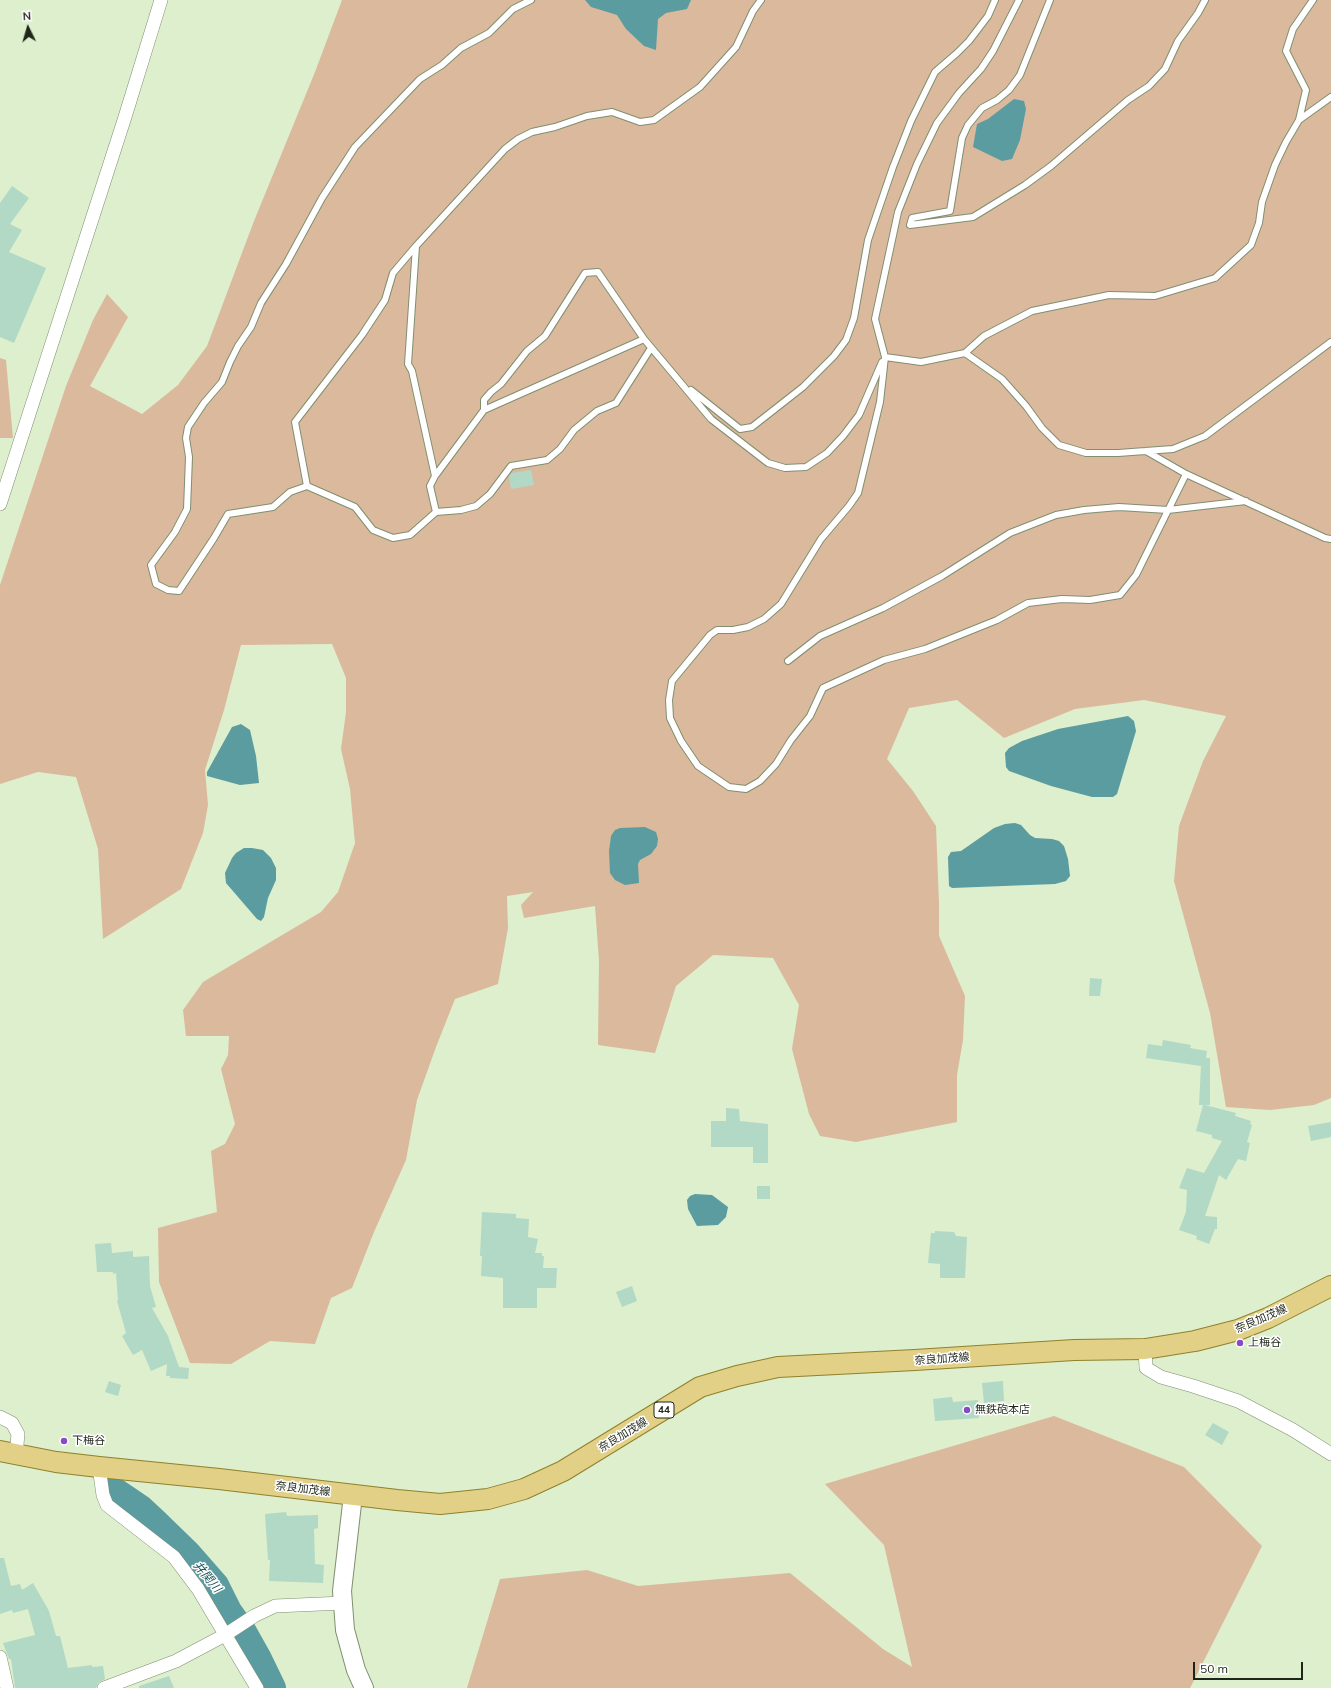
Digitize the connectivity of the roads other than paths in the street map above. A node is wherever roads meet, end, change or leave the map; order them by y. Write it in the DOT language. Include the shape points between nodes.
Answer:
graph roads {
  1 [pos="161,0"];
  2 [pos="531,0"];
  3 [pos="761,0"];
  4 [pos="995,0"];
  5 [pos="1019,0"];
  6 [pos="1050,0"];
  7 [pos="1205,0"];
  8 [pos="1313,0"];
  9 [pos="1331,97"];
  10 [pos="1299,120"];
  11 [pos="416,246"];
  12 [pos="644,339"];
  13 [pos="1331,342"];
  14 [pos="651,348"];
  15 [pos="965,353"];
  16 [pos="885,357"];
  17 [pos="679,380"];
  18 [pos="484,410"];
  19 [pos="1146,451"];
  20 [pos="1186,474"];
  21 [pos="435,476"];
  22 [pos="307,486"];
  23 [pos="1246,501"];
  24 [pos="0,504"];
  25 [pos="1168,510"];
  26 [pos="436,512"];
  27 [pos="1331,538"];
  28 [pos="788,661"];
  29 [pos="1331,1286"];
  30 [pos="1145,1349"];
  31 [pos="0,1417"];
  32 [pos="8,1453"];
  33 [pos="1331,1454"];
  34 [pos="99,1468"];
  35 [pos="353,1495"];
  36 [pos="343,1603"];
  37 [pos="228,1633"];
  38 [pos="0,1657"];
  39 [pos="7,1688"];
  40 [pos="104,1688"];
  41 [pos="257,1688"];
  42 [pos="364,1688"];
  1 -- 24 [label="street"];
  2 -- 22 [label="lane" via="512,9 489,33 461,48 442,65 420,79 355,147 322,198 286,264 261,303 222,382 188,427 187,509 175,532 151,565 156,584 168,590 179,591 228,514 273,507 290,492"];
  3 -- 11 [label="lane" via="736,47 700,87 677,104 654,120 640,122 612,112 587,116 532,132 518,139 505,149"];
  4 -- 17 [label="lane" via="988,16 969,41 935,72 911,121 868,240 854,318 846,340 834,356 776,409 752,427 740,429"];
  5 -- 16 [label="lane" via="981,69 937,123 905,190 875,319"];
  6 -- 7 [label="lane" via="1020,75 1009,90 982,108 968,125 962,138 950,210 912,218 910,225 973,217 1051,166 1128,100 1149,86 1164,69 1178,41"];
  8 -- 10 [label="lane" via="1293,28 1286,51 1306,90"];
  9 -- 10 [label="lane"];
  10 -- 15 [label="lane" via="1275,165 1251,245 1215,278 1155,296 1108,295 1032,311 984,336"];
  11 -- 21 [label="lane" via="408,364 412,371"];
  11 -- 22 [label="lane" via="394,273 385,300 362,336 295,422"];
  12 -- 14 [label="lane"];
  12 -- 18 [label="lane"];
  12 -- 18 [label="lane" via="598,272 585,273 545,336 527,351 501,384 484,400"];
  13 -- 19 [label="lane" via="1205,436 1173,449"];
  14 -- 17 [label="lane"];
  14 -- 26 [label="lane" via="616,403 597,411 574,430 560,449 551,456 540,461 511,466 490,494 476,506"];
  15 -- 16 [label="lane" via="921,362"];
  15 -- 19 [label="lane" via="1002,379 1059,445 1086,453 1118,454"];
  16 -- 17 [label="lane" via="859,415 827,453 806,467 785,468 768,463 710,419"];
  16 -- 25 [label="lane" via="880,402 858,493 821,539 781,604 764,619 748,627 717,630 672,681 670,718 681,741 698,766 730,788 746,789 760,781 776,764 810,716 823,688 884,660 926,649 997,620 1028,603 1062,599 1090,600 1120,595 1136,575"];
  18 -- 21 [label="lane"];
  19 -- 20 [label="lane"];
  20 -- 23 [label="lane"];
  20 -- 25 [label="lane"];
  21 -- 26 [label="lane" via="430,486"];
  22 -- 26 [label="lane" via="355,507 373,530 393,538 410,535"];
  23 -- 25 [label="lane"];
  23 -- 27 [label="lane" via="1325,538"];
  25 -- 28 [label="lane" via="1119,507 1084,510 1056,515 1010,533 942,576 883,608 820,636"];
  29 -- 30 [label="main road, 奈良加茂線 / 44" via="1238,1330 1195,1341"];
  30 -- 33 [label="street" via="1146,1368 1161,1378 1238,1401 1293,1430"];
  30 -- 35 [label="main road, 奈良加茂線 / 44" via="1074,1350 778,1367 700,1387 563,1471 524,1489 488,1499 440,1504"];
  31 -- 32 [label="street" via="12,1423 18,1434"];
  32 -- 34 [label="main road, 奈良加茂線 / 44"];
  34 -- 35 [label="main road, 奈良加茂線 / 44"];
  34 -- 37 [label="street" via="107,1505 174,1557"];
  35 -- 36 [label="street" via="342,1584"];
  36 -- 37 [label="street" via="275,1606"];
  36 -- 42 [label="street" via="345,1630"];
  37 -- 40 [label="street" via="176,1661"];
  37 -- 41 [label="street"];
  38 -- 39 [label="street"];
}
